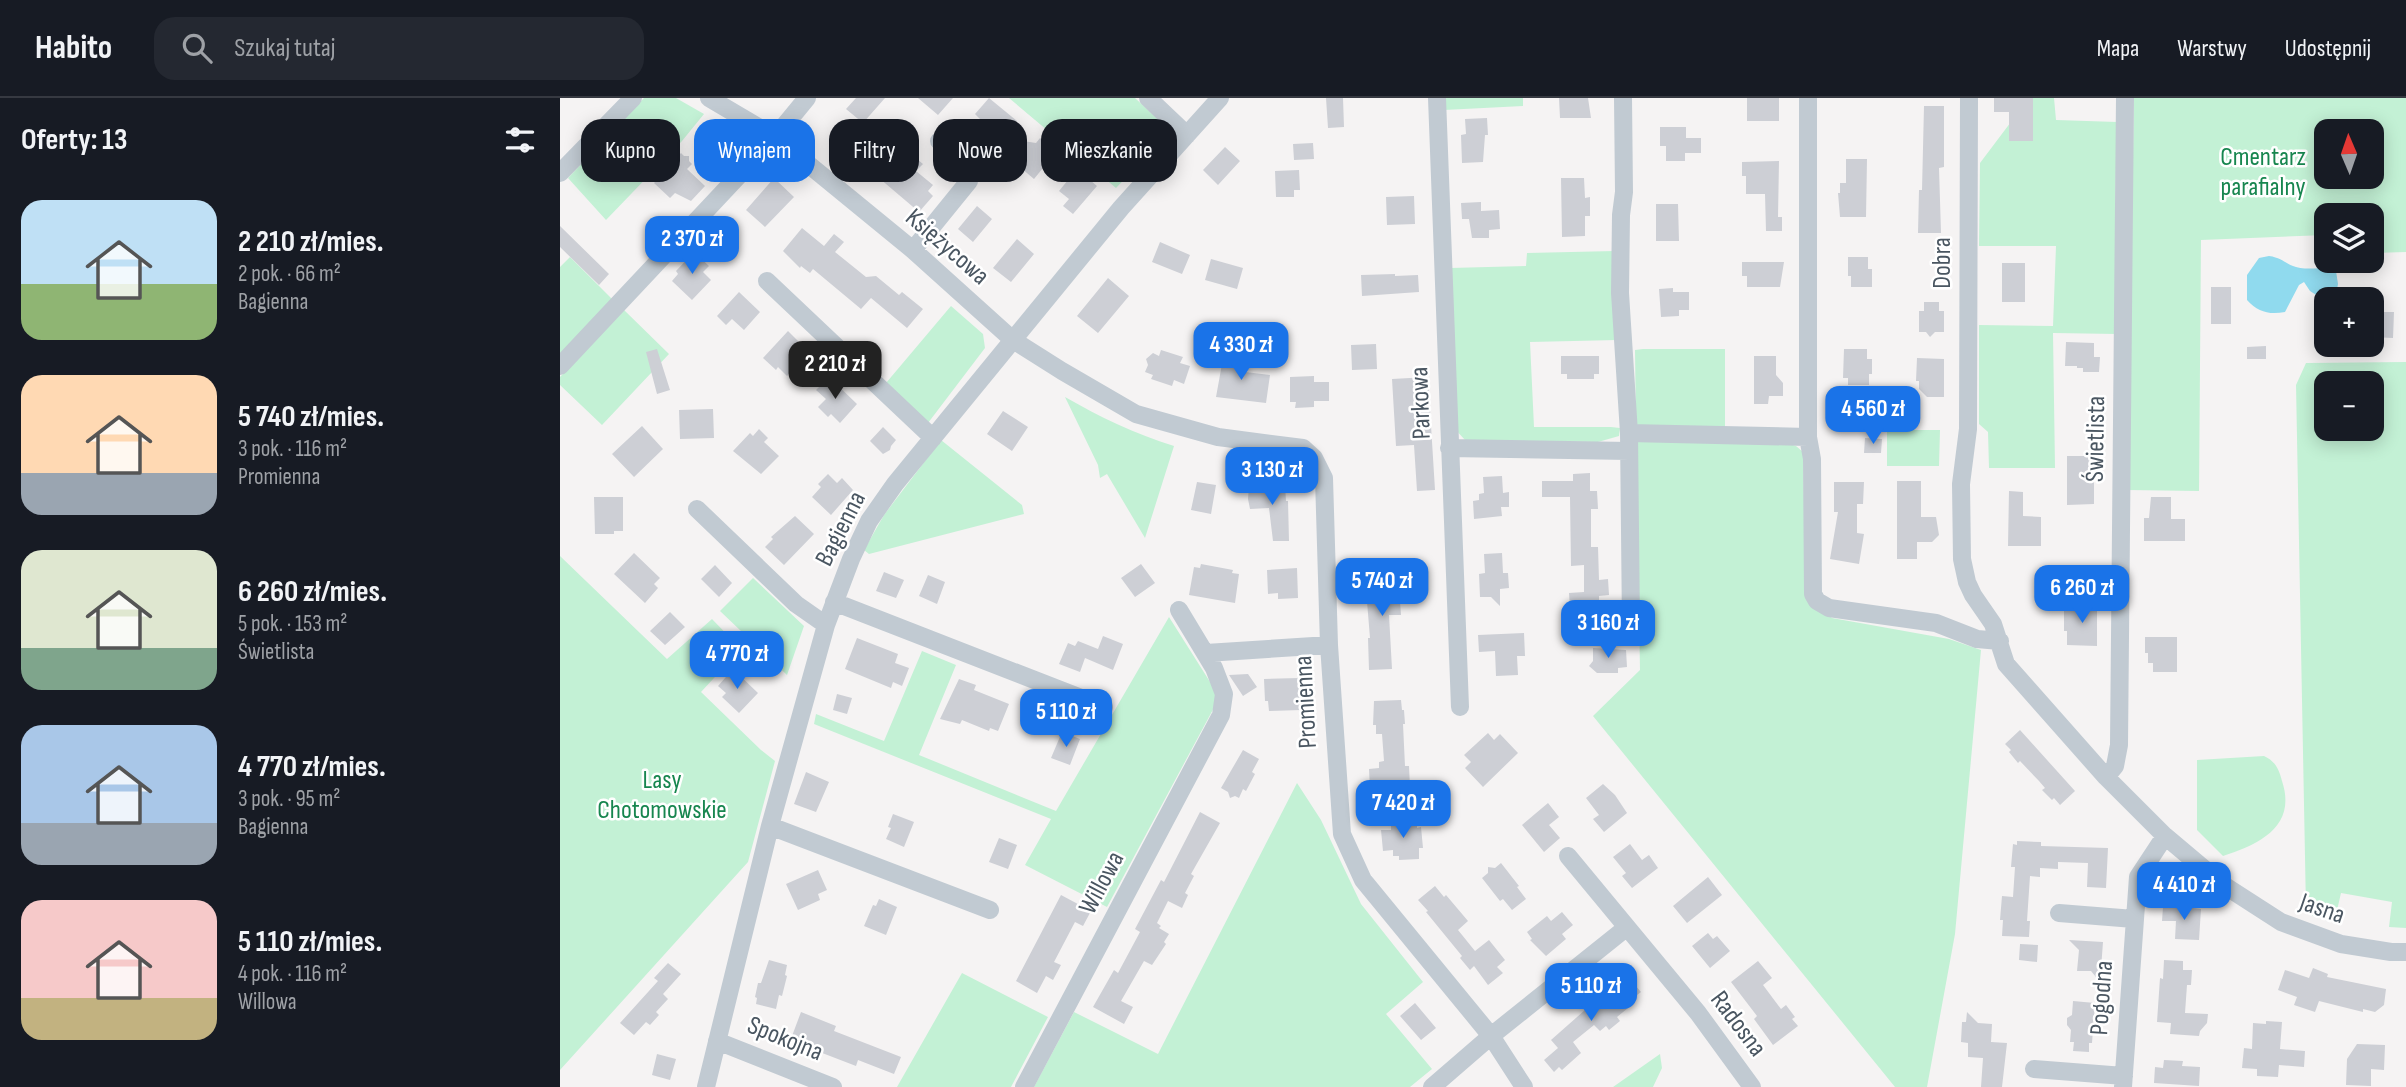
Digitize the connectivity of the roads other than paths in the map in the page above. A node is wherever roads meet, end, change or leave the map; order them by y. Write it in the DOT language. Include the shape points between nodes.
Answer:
graph roads {
  1 [pos="633,98"];
  2 [pos="709,98"];
  3 [pos="807,98"];
  4 [pos="1148,98"];
  5 [pos="1220,98"];
  6 [pos="1437,98"];
  7 [pos="1623,98"];
  8 [pos="1808,98"];
  9 [pos="1969,98"];
  10 [pos="2125,98"];
  11 [pos="745,119"];
  12 [pos="789,119"];
  13 [pos="1187,135"];
  14 [pos="815,169"];
  15 [pos="560,173"];
  16 [pos="732,182"];
  17 [pos="968,182"];
  18 [pos="913,250"];
  19 [pos="767,281"];
  20 [pos="1013,340"];
  21 [pos="560,366"];
  22 [pos="1808,437"];
  23 [pos="933,438"];
  24 [pos="1629,442"];
  25 [pos="1449,448"];
  26 [pos="697,509"];
  27 [pos="834,602"];
  28 [pos="1179,610"];
  29 [pos="826,625"];
  30 [pos="1631,626"];
  31 [pos="2000,641"];
  32 [pos="1329,645"];
  33 [pos="1206,653"];
  34 [pos="1104,707"];
  35 [pos="1460,707"];
  36 [pos="2106,776"];
  37 [pos="770,827"];
  38 [pos="2165,836"];
  39 [pos="1568,856"];
  40 [pos="990,910"];
  41 [pos="2059,913"];
  42 [pos="2134,919"];
  43 [pos="1626,928"];
  44 [pos="2406,952"];
  45 [pos="1491,1035"];
  46 [pos="717,1041"];
  47 [pos="2034,1069"];
  48 [pos="2123,1081"];
  49 [pos="706,1087"];
  50 [pos="833,1087"];
  51 [pos="1024,1087"];
  52 [pos="1432,1087"];
  53 [pos="1524,1087"];
  54 [pos="1752,1087"];
  1 -- 15 [label="street"];
  2 -- 11 [label="street, Księżycowa"];
  3 -- 12 [label="street"];
  4 -- 13 [label="street"];
  5 -- 13 [label="street, Bagienna"];
  6 -- 25 [label="street, Parkowa"];
  7 -- 24 [label="street" via="1620,293"];
  8 -- 22 [label="street"];
  9 -- 31 [label="street, Dobra" via="1963,572"];
  10 -- 36 [label="street, Świetlista" via="2119,745 2115,766"];
  13 -- 20 [label="street, Bagienna"];
  14 -- 18 [label="street, Księżycowa"];
  16 -- 21 [label="street"];
  17 -- 18 [label="street"];
  18 -- 20 [label="street, Księżycowa"];
  19 -- 23 [label="street"];
  20 -- 23 [label="street, Bagienna"];
  20 -- 32 [label="street, Promienna" via="1136,414 1218,437 1303,448 1314,458 1324,478"];
  22 -- 24 [label="street"];
  22 -- 31 [label="street" via="1813,593 1817,601 1829,608 1936,623 1977,639"];
  23 -- 27 [label="street, Bagienna" via="869,521"];
  24 -- 25 [label="street"];
  24 -- 30 [label="street"];
  25 -- 35 [label="street, Parkowa"];
  26 -- 29 [label="street" via="796,604"];
  27 -- 29 [label="street, Bagienna"];
  27 -- 34 [label="street"];
  28 -- 33 [label="street"];
  29 -- 37 [label="street, Bagienna"];
  31 -- 36 [label="street, Jasna" via="2006,664 2015,676"];
  32 -- 33 [label="street"];
  32 -- 45 [label="street, Promienna" via="1342,834 1349,852 1363,880"];
  33 -- 51 [label="street, Willowa" via="1224,694 1221,715"];
  36 -- 38 [label="street, Jasna"];
  37 -- 40 [label="street"];
  37 -- 46 [label="street, Bagienna"];
  38 -- 42 [label="street, Pogodna" via="2138,877"];
  38 -- 44 [label="street, Jasna" via="2222,884 2281,922 2341,944"];
  39 -- 43 [label="street, Radosna"];
  41 -- 42 [label="street"];
  42 -- 48 [label="street, Pogodna"];
  43 -- 45 [label="street"];
  43 -- 54 [label="street, Radosna" via="1698,1013"];
  45 -- 52 [label="street"];
  45 -- 53 [label="street, Promienna"];
  46 -- 49 [label="street, Bagienna"];
  46 -- 50 [label="street, Spokojna"];
  47 -- 48 [label="street"];
}
